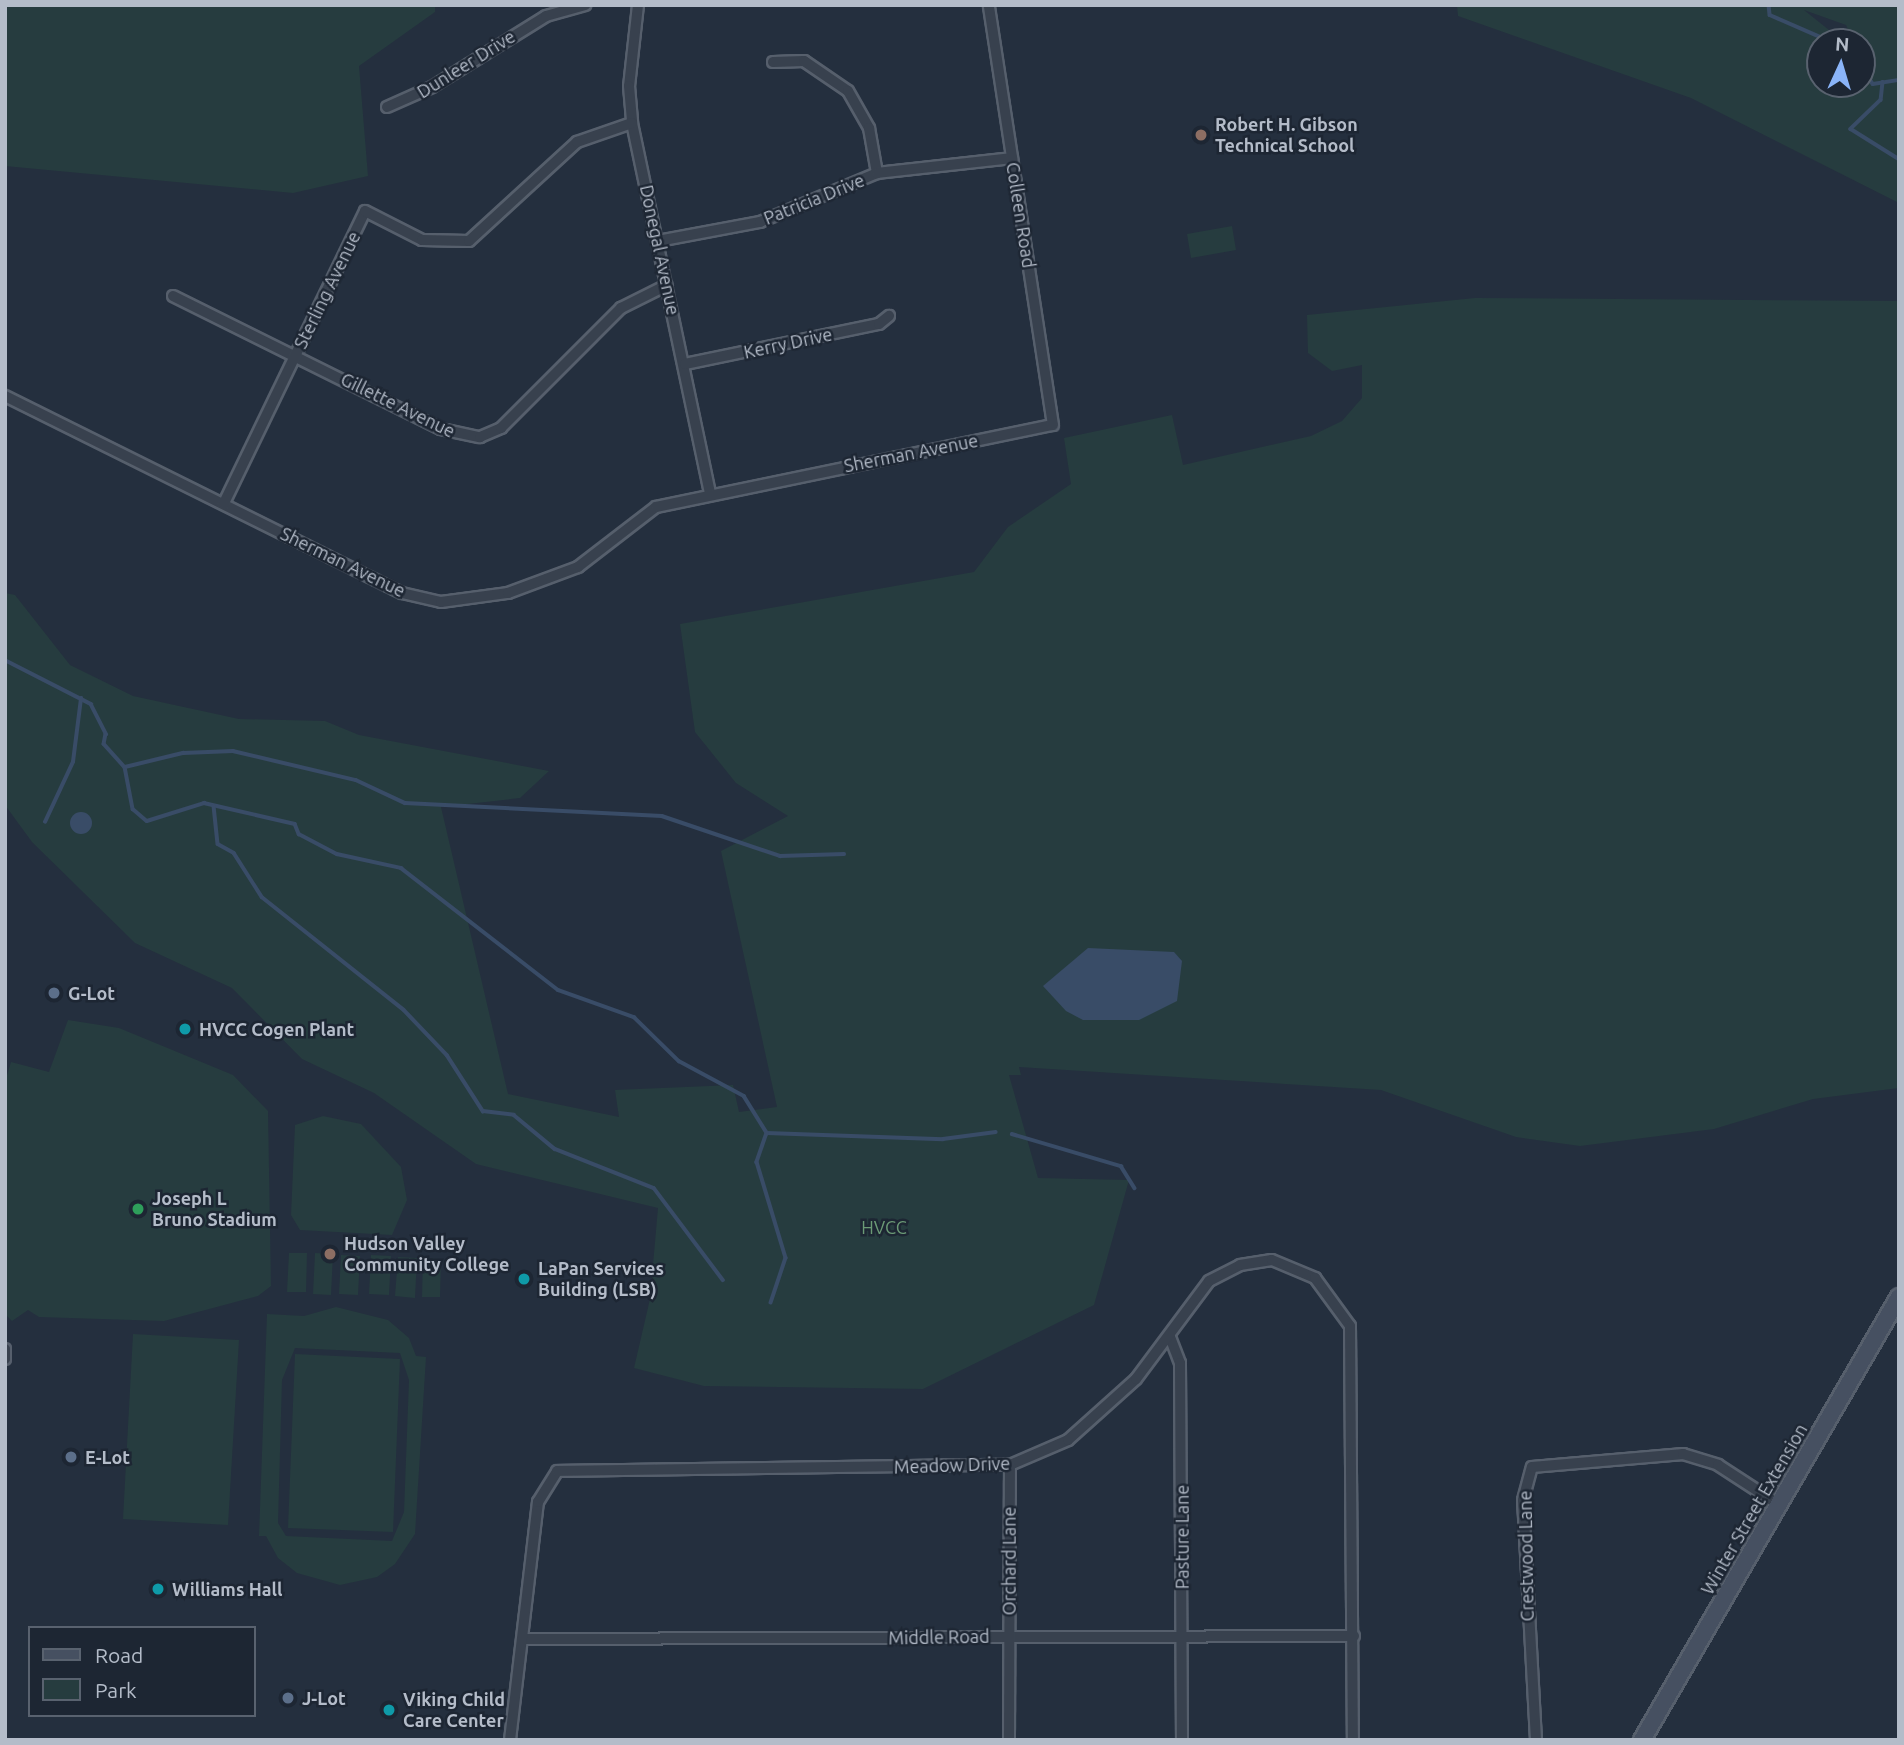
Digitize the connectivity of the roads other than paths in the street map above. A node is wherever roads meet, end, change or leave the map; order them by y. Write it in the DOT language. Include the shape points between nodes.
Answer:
graph roads {
  1 [pos="585,5"];
  2 [pos="638,5"];
  3 [pos="989,5"];
  4 [pos="544,10"];
  5 [pos="773,62"];
  6 [pos="387,107"];
  7 [pos="632,123"];
  8 [pos="1012,158"];
  9 [pos="877,173"];
  10 [pos="658,241"];
  11 [pos="667,285"];
  12 [pos="173,296"];
  13 [pos="889,316"];
  14 [pos="296,355"];
  15 [pos="685,365"];
  16 [pos="5,396"];
  17 [pos="1053,425"];
  18 [pos="710,493"];
  19 [pos="224,503"];
  20 [pos="1899,1297"];
  21 [pos="1170,1337"];
  22 [pos="5,1349"];
  23 [pos="5,1359"];
  24 [pos="1010,1465"];
  25 [pos="1777,1504"];
  26 [pos="1009,1636"];
  27 [pos="1354,1636"];
  28 [pos="1182,1638"];
  29 [pos="525,1639"];
  30 [pos="510,1740"];
  31 [pos="1009,1740"];
  32 [pos="1182,1740"];
  33 [pos="1353,1740"];
  34 [pos="1536,1740"];
  35 [pos="1642,1740"];
  1 -- 4 [label="street, Dunleer Drive"];
  2 -- 7 [label="street, Donegal Avenue" via="629,86"];
  3 -- 8 [label="street, Colleen Road"];
  4 -- 6 [label="street, Dunleer Drive" via="432,87"];
  5 -- 9 [label="street" via="804,61 848,91 869,128"];
  7 -- 10 [label="street, Donegal Avenue"];
  7 -- 14 [label="street, Sterling Avenue" via="577,142 556,156 500,219 469,242 422,240 365,211"];
  8 -- 9 [label="street, Patricia Drive"];
  8 -- 17 [label="street, Colleen Road"];
  9 -- 10 [label="street, Patricia Drive" via="760,222"];
  10 -- 11 [label="street, Donegal Avenue"];
  11 -- 14 [label="street, Gillette Avenue" via="621,307 501,428 480,437 441,429"];
  11 -- 15 [label="street, Donegal Avenue"];
  12 -- 14 [label="street, Gillette Avenue"];
  13 -- 15 [label="street, Kerry Drive" via="879,324"];
  14 -- 19 [label="street, Sterling Avenue"];
  15 -- 18 [label="street, Donegal Avenue"];
  16 -- 19 [label="street, Sherman Avenue"];
  17 -- 18 [label="street, Sherman Avenue"];
  18 -- 19 [label="street, Sherman Avenue" via="640,515 599,553 558,576 508,593 441,602 402,593"];
  20 -- 25 [label="main road, Winter Street Extension"];
  21 -- 24 [label="street, Meadow Drive" via="1136,1380 1068,1440"];
  21 -- 27 [label="street, Meadow Drive" via="1209,1281 1256,1261 1299,1267 1339,1304 1352,1340"];
  21 -- 28 [label="street, Pasture Lane" via="1180,1363"];
  22 -- 23 [label="street"];
  24 -- 26 [label="street, Orchard Lane"];
  24 -- 29 [label="street, Meadow Drive" via="563,1468 547,1481 538,1502"];
  25 -- 34 [label="street, Crestwood Lane" via="1718,1465 1683,1454 1532,1467 1523,1500"];
  25 -- 35 [label="main road, Winter Street Extension"];
  26 -- 28 [label="street, Middle Road"];
  26 -- 29 [label="street, Middle Road"];
  26 -- 31 [label="street, Orchard Lane"];
  27 -- 28 [label="street, Middle Road"];
  27 -- 33 [label="street, Meadow Drive"];
  28 -- 32 [label="street, Pasture Lane"];
  29 -- 30 [label="street, Meadow Drive"];
}
